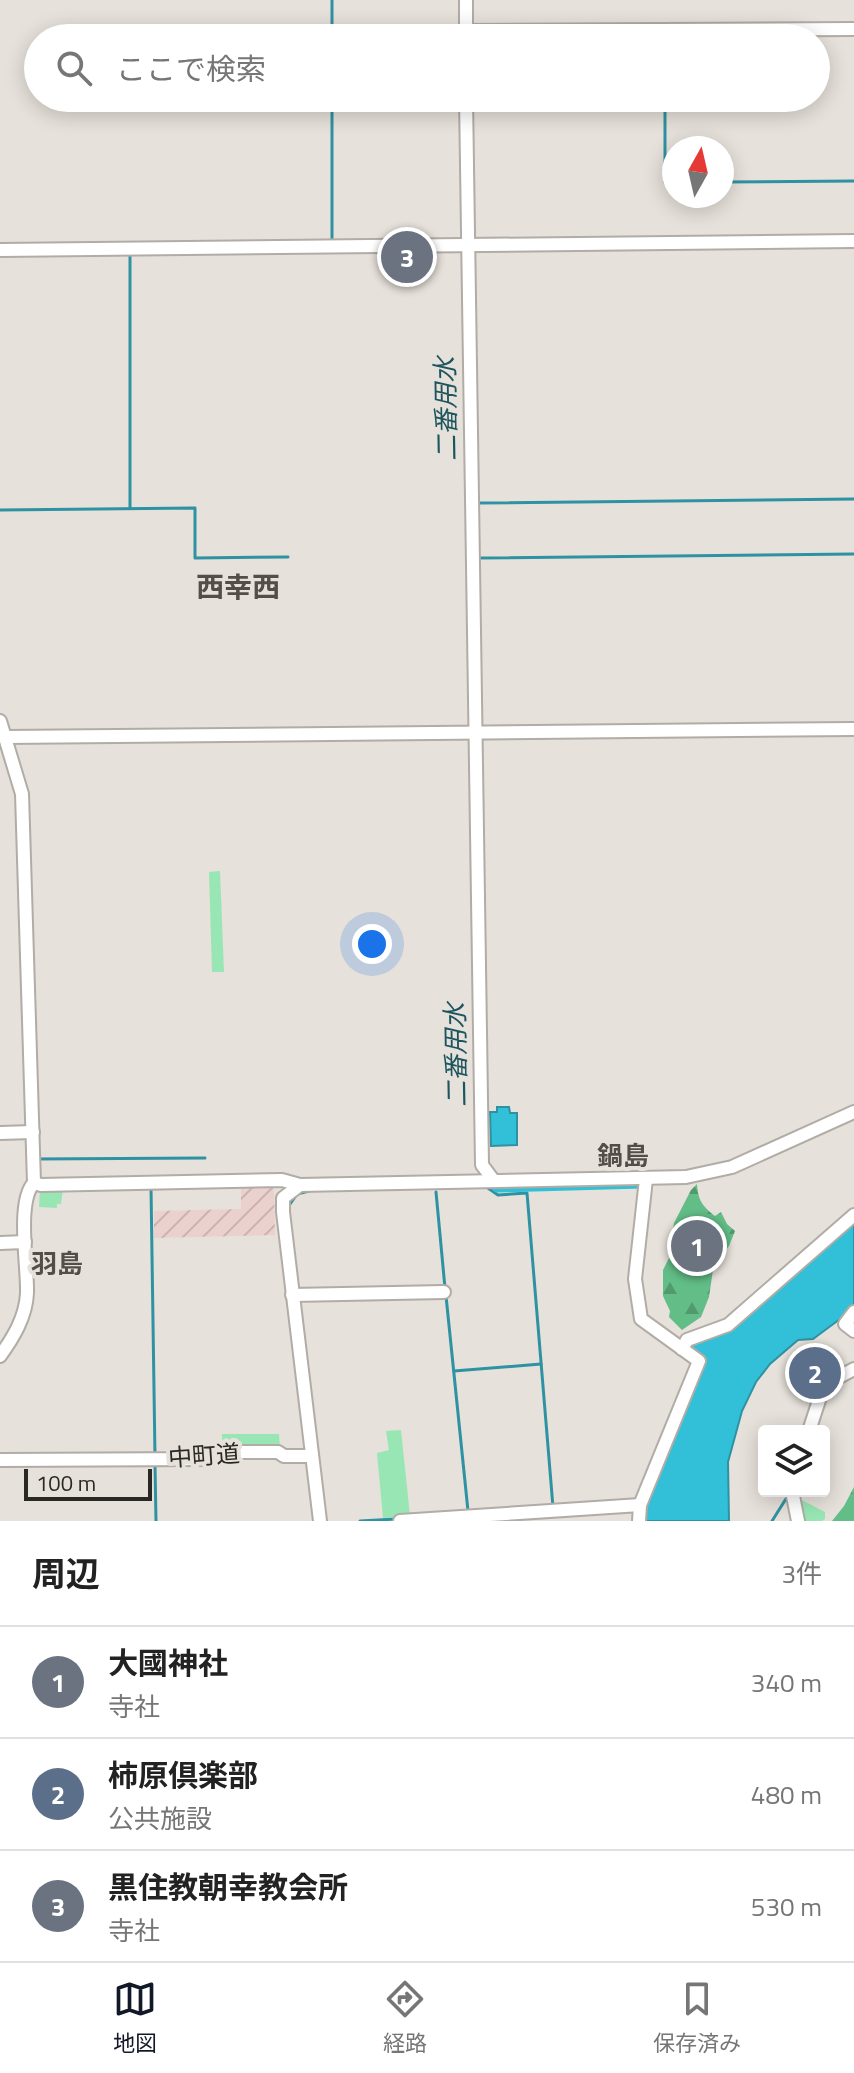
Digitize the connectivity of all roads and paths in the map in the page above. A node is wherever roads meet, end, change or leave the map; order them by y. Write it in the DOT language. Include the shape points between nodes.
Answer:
graph roads {
  1 [pos="466,0"];
  2 [pos="466,24"];
  3 [pos="830,29"];
  4 [pos="854,29"];
  5 [pos="466,112"];
  6 [pos="854,241"];
  7 [pos="466,245"];
  8 [pos="0,250"];
  9 [pos="0,721"];
  10 [pos="854,729"];
  11 [pos="476,732"];
  12 [pos="5,737"];
  13 [pos="854,1112"];
  14 [pos="30,1132"];
  15 [pos="0,1133"];
  16 [pos="494,1181"];
  17 [pos="34,1183"];
  18 [pos="645,1183"];
  19 [pos="300,1185"];
  20 [pos="854,1215"];
  21 [pos="23,1242"];
  22 [pos="0,1243"];
  23 [pos="444,1292"];
  24 [pos="292,1295"];
  25 [pos="854,1312"];
  26 [pos="854,1331"];
  27 [pos="683,1346"];
  28 [pos="0,1356"];
  29 [pos="854,1369"];
  30 [pos="811,1425"];
  31 [pos="311,1456"];
  32 [pos="0,1460"];
  33 [pos="793,1497"];
  34 [pos="640,1505"];
  35 [pos="320,1521"];
  36 [pos="400,1521"];
  37 [pos="639,1521"];
  38 [pos="798,1521"];
  1 -- 2 [label="street"];
  3 -- 4 [label="street"];
  5 -- 7 [label="street"];
  6 -- 7 [label="street"];
  7 -- 8 [label="street"];
  7 -- 11 [label="street"];
  9 -- 12 [label="street"];
  10 -- 11 [label="street"];
  11 -- 12 [label="street"];
  11 -- 16 [label="street" via="482,1165"];
  12 -- 14 [label="street" via="22,794"];
  13 -- 18 [label="street" via="721,1170"];
  14 -- 15 [label="street"];
  14 -- 17 [label="street"];
  16 -- 18 [label="street"];
  16 -- 19 [label="street"];
  17 -- 19 [label="street" via="282,1180"];
  17 -- 21 [label="street" via="27,1192"];
  18 -- 27 [label="street" via="635,1279 641,1319"];
  19 -- 24 [label="street" via="283,1198"];
  20 -- 27 [label="street" via="728,1325"];
  21 -- 22 [label="street"];
  21 -- 28 [label="street" via="25,1306"];
  23 -- 24 [label="street"];
  24 -- 31 [label="street"];
  25 -- 26 [label="street" via="845,1324"];
  27 -- 34 [label="street" via="699,1361"];
  29 -- 30 [label="street" via="824,1385"];
  31 -- 32 [label="street, 中町道" via="278,1452"];
  31 -- 35 [label="street"];
  33 -- 38 [label="street"];
  34 -- 36 [label="street"];
  34 -- 37 [label="street"];
}
